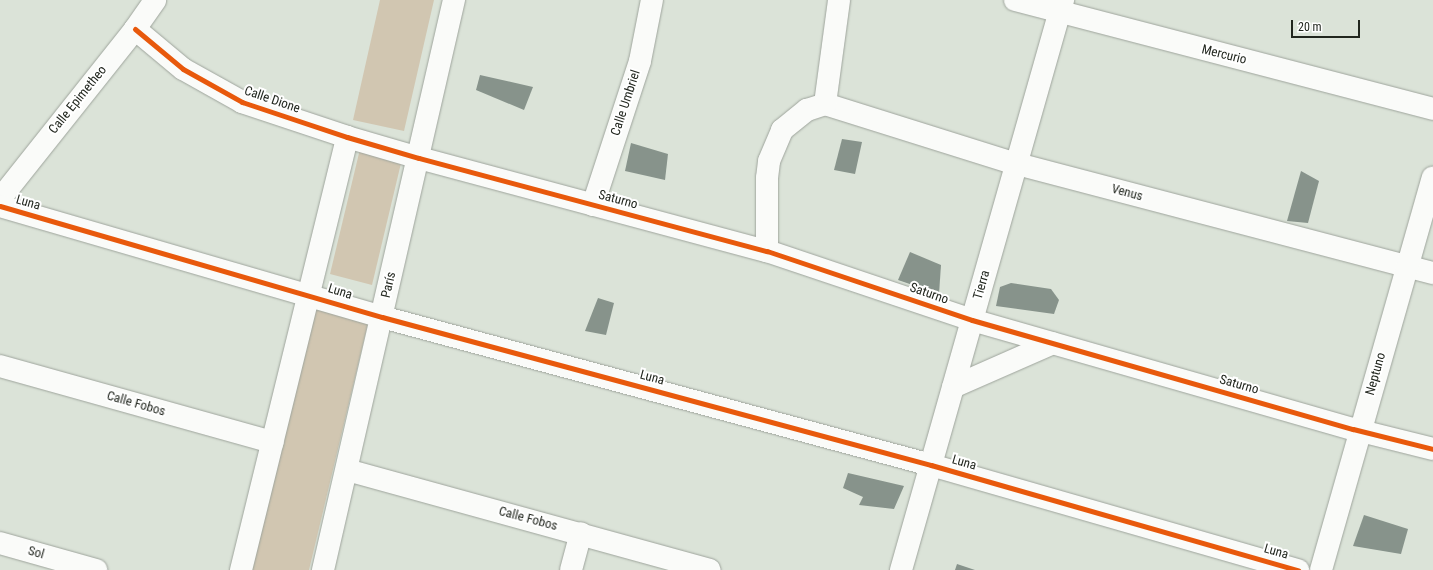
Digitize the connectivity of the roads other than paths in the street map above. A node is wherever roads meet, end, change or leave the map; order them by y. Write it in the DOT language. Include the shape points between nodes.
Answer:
graph roads {
  1 [pos="155,0"];
  2 [pos="454,0"];
  3 [pos="652,0"];
  4 [pos="839,0"];
  5 [pos="1015,0"];
  6 [pos="1061,6"];
  7 [pos="135,29"];
  8 [pos="824,104"];
  9 [pos="1433,109"];
  10 [pos="347,136"];
  11 [pos="418,158"];
  12 [pos="1017,164"];
  13 [pos="1433,178"];
  14 [pos="0,199"];
  15 [pos="593,205"];
  16 [pos="0,206"];
  17 [pos="767,250"];
  18 [pos="1408,266"];
  19 [pos="1433,273"];
  20 [pos="308,294"];
  21 [pos="382,317"];
  22 [pos="972,320"];
  23 [pos="1053,343"];
  24 [pos="0,366"];
  25 [pos="953,387"];
  26 [pos="1360,430"];
  27 [pos="273,442"];
  28 [pos="1433,449"];
  29 [pos="931,465"];
  30 [pos="347,470"];
  31 [pos="581,533"];
  32 [pos="0,543"];
  33 [pos="96,570"];
  34 [pos="241,570"];
  35 [pos="324,570"];
  36 [pos="572,570"];
  37 [pos="709,570"];
  38 [pos="901,570"];
  39 [pos="1298,570"];
  40 [pos="1321,570"];
  1 -- 7 [label="street, Calle Epimetheo"];
  2 -- 11 [label="street, París"];
  3 -- 15 [label="street, Calle Umbriel" via="640,61"];
  4 -- 8 [label="street"];
  5 -- 6 [label="street, Mercurio"];
  6 -- 9 [label="street, Mercurio"];
  6 -- 12 [label="street, Tierra"];
  7 -- 10 [label="street, Calle Dione" via="182,69 242,102"];
  7 -- 14 [label="street, Calle Epimetheo"];
  8 -- 12 [label="street, Venus"];
  8 -- 17 [label="street" via="807,110 782,130 769,161"];
  10 -- 11 [label="street, Calle Dione"];
  10 -- 20 [label="street"];
  11 -- 15 [label="street, Saturno"];
  11 -- 21 [label="street, París"];
  12 -- 18 [label="street, Venus"];
  12 -- 22 [label="street, Tierra"];
  13 -- 18 [label="street, Neptuno"];
  15 -- 17 [label="street, Saturno"];
  16 -- 20 [label="street, Luna"];
  17 -- 22 [label="street, Saturno"];
  18 -- 19 [label="street, Venus"];
  18 -- 26 [label="street, Neptuno"];
  20 -- 21 [label="street, Luna"];
  20 -- 27 [label="street"];
  21 -- 29 [label="street, Luna"];
  21 -- 30 [label="street, París"];
  22 -- 23 [label="street, Saturno"];
  22 -- 25 [label="street, Tierra"];
  23 -- 25 [label="street"];
  23 -- 26 [label="street, Saturno"];
  24 -- 27 [label="street, Calle Fobos"];
  25 -- 29 [label="street, Tierra"];
  26 -- 28 [label="street, Saturno"];
  26 -- 40 [label="street, Neptuno"];
  27 -- 34 [label="street"];
  29 -- 38 [label="street, Tierra"];
  29 -- 39 [label="street, Luna"];
  30 -- 31 [label="street, Calle Fobos"];
  30 -- 35 [label="street, París"];
  31 -- 36 [label="street"];
  31 -- 37 [label="street, Calle Fobos"];
  32 -- 33 [label="street, Sol"];
}
